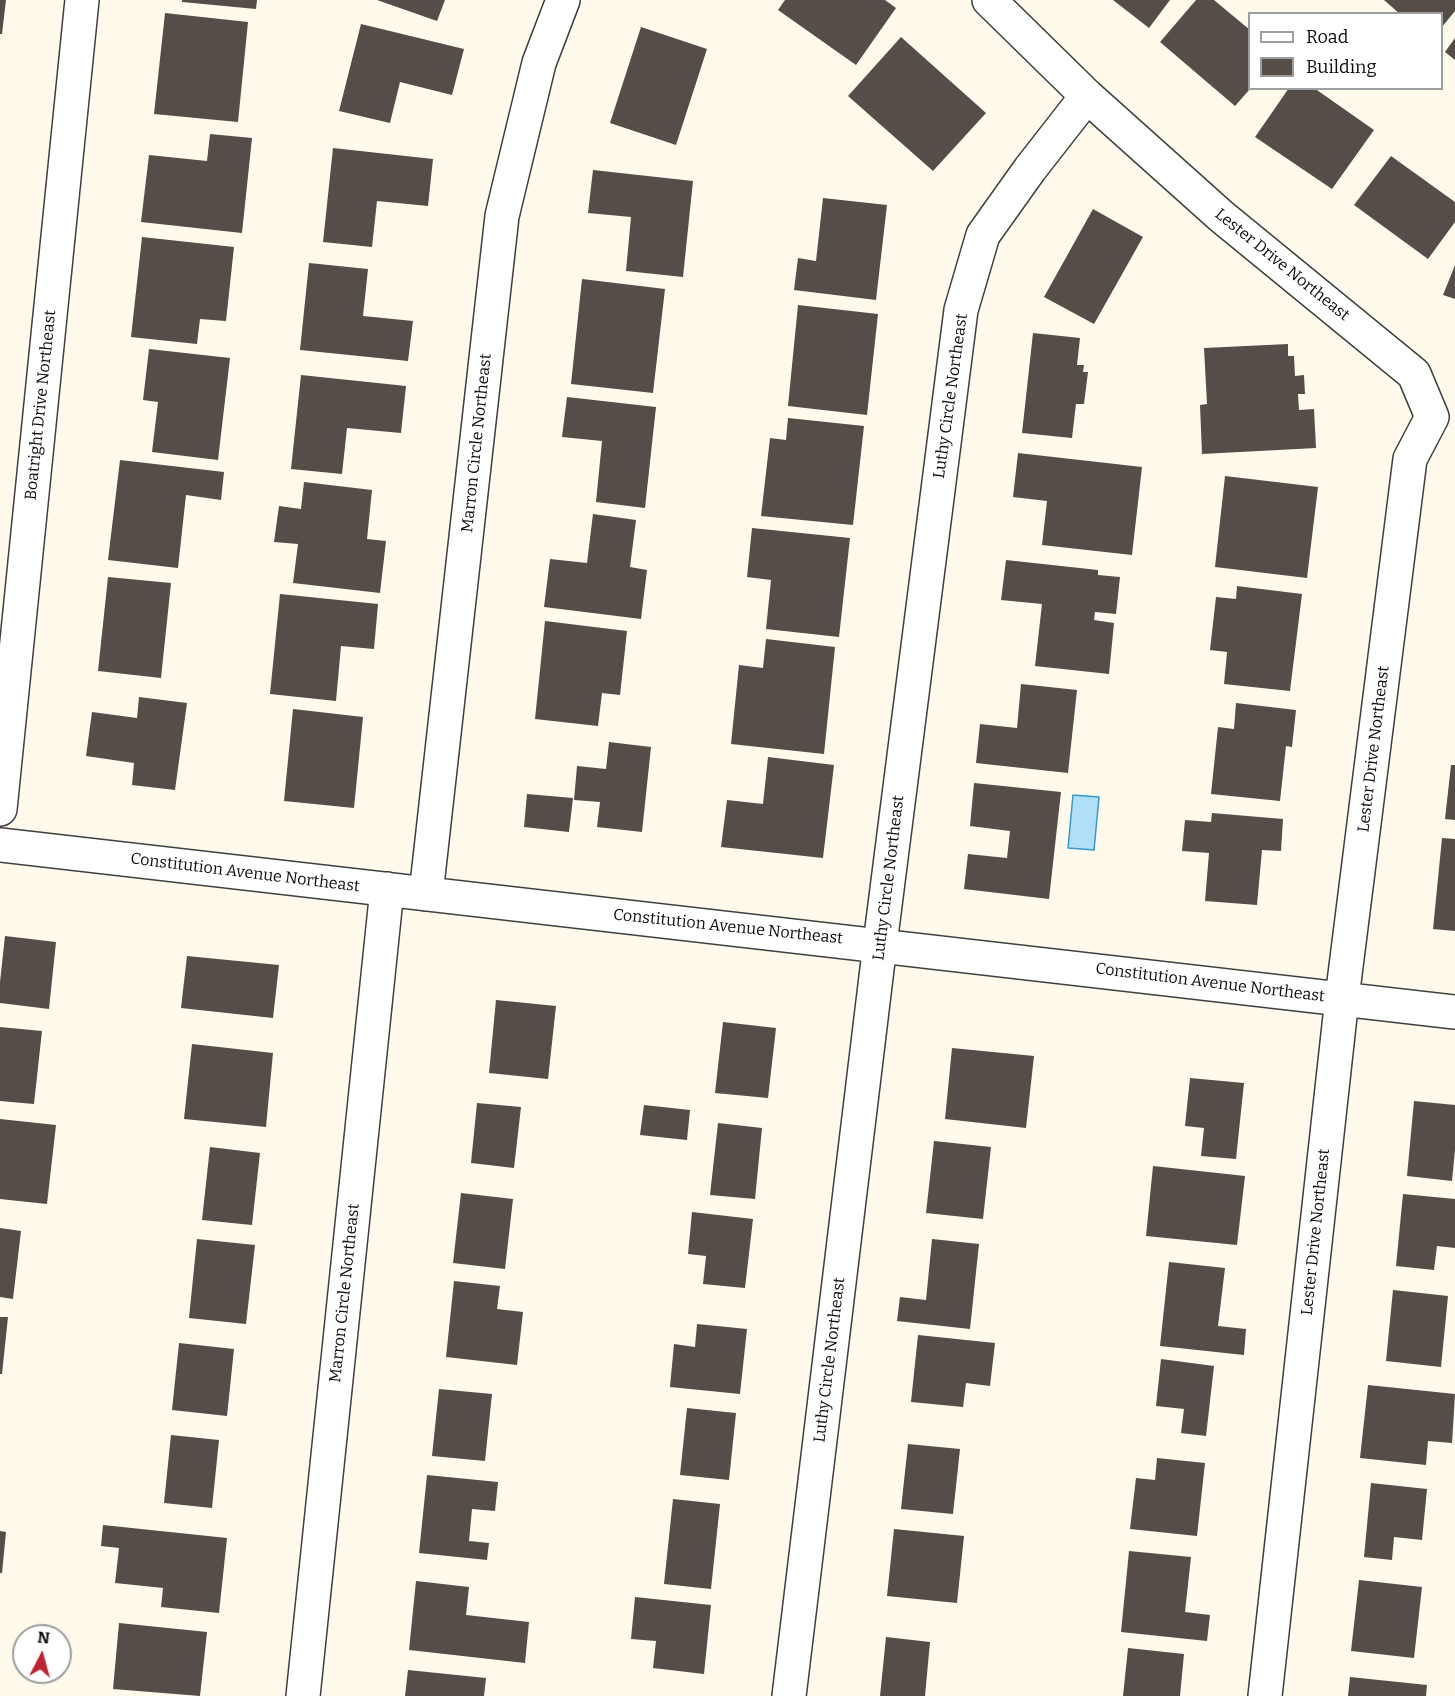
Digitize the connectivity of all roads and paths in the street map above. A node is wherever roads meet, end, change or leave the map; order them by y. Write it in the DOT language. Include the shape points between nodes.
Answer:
graph roads {
  1 [pos="82,0"];
  2 [pos="563,0"];
  3 [pos="989,0"];
  4 [pos="1087,96"];
  5 [pos="0,809"];
  6 [pos="0,845"];
  7 [pos="387,889"];
  8 [pos="426,894"];
  9 [pos="880,944"];
  10 [pos="1342,998"];
  11 [pos="1455,1012"];
  12 [pos="303,1696"];
  13 [pos="789,1696"];
  14 [pos="1265,1696"];
  1 -- 5 [label="street, Boatright Drive Northeast"];
  2 -- 8 [label="street, Marron Circle Northeast" via="539,63 502,216"];
  3 -- 4 [label="street, Lester Drive Northeast"];
  4 -- 9 [label="street, Luthy Circle Northeast" via="983,235 961,310"];
  4 -- 10 [label="street, Lester Drive Northeast" via="1221,216 1414,374 1432,417 1410,459"];
  6 -- 7 [label="street, Constitution Avenue Northeast"];
  7 -- 8 [label="street, Constitution Avenue Northeast"];
  7 -- 12 [label="street, Marron Circle Northeast"];
  8 -- 9 [label="street, Constitution Avenue Northeast"];
  9 -- 10 [label="street, Constitution Avenue Northeast"];
  9 -- 13 [label="street, Luthy Circle Northeast"];
  10 -- 11 [label="street, Constitution Avenue Northeast"];
  10 -- 14 [label="street, Lester Drive Northeast"];
}
